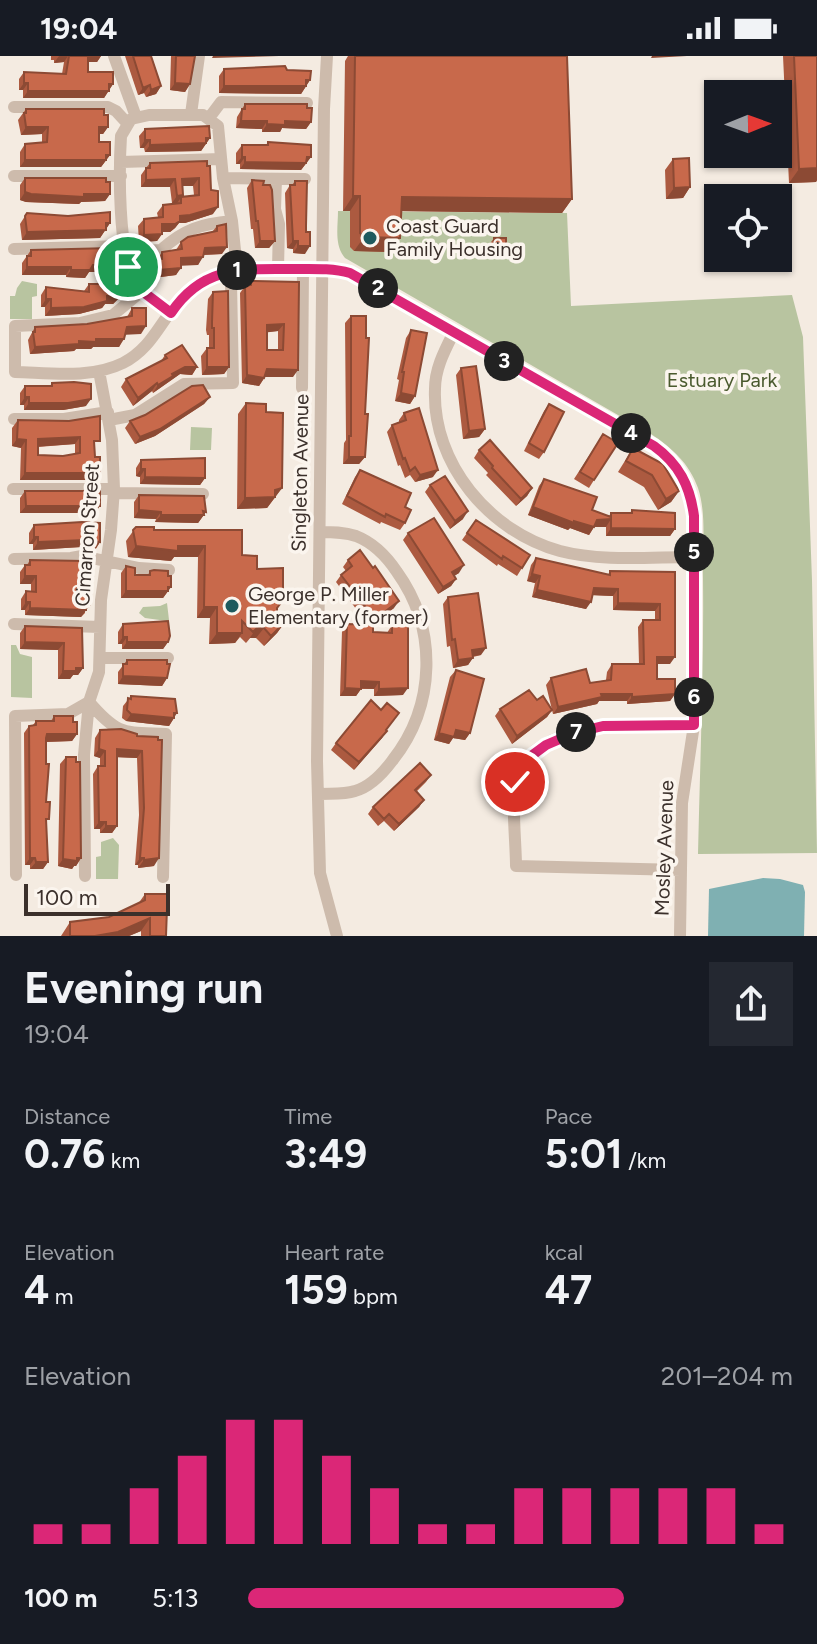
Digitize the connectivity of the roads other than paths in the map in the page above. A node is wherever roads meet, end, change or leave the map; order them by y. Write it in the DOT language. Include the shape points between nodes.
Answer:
graph roads {
  1 [pos="114,56"];
  2 [pos="199,56"];
  3 [pos="327,56"];
  4 [pos="307,103"];
  5 [pos="14,107"];
  6 [pos="191,114"];
  7 [pos="209,118"];
  8 [pos="132,120"];
  9 [pos="221,159"];
  10 [pos="121,169"];
  11 [pos="14,176"];
  12 [pos="223,178"];
  13 [pos="276,179"];
  14 [pos="305,179"];
  15 [pos="232,221"];
  16 [pos="14,249"];
  17 [pos="124,249"];
  18 [pos="278,269"];
  19 [pos="303,269"];
  20 [pos="323,269"];
  21 [pos="235,270"];
  22 [pos="142,291"];
  23 [pos="171,313"];
  24 [pos="454,332"];
  25 [pos="99,371"];
  26 [pos="302,388"];
  27 [pos="108,416"];
  28 [pos="14,419"];
  29 [pos="13,489"];
  30 [pos="114,491"];
  31 [pos="203,494"];
  32 [pos="320,532"];
  33 [pos="694,557"];
  34 [pos="14,559"];
  35 [pos="106,560"];
  36 [pos="169,570"];
  37 [pos="14,624"];
  38 [pos="100,627"];
  39 [pos="100,658"];
  40 [pos="168,658"];
  41 [pos="89,702"];
  42 [pos="694,725"];
  43 [pos="318,794"];
  44 [pos="681,870"];
  45 [pos="16,875"];
  46 [pos="85,876"];
  47 [pos="163,877"];
  48 [pos="337,936"];
  49 [pos="680,936"];
  1 -- 8 [label="street"];
  2 -- 6 [label="street"];
  3 -- 20 [label="street, Singleton Avenue"];
  4 -- 7 [label="street" via="221,102"];
  5 -- 8 [label="street" via="108,107"];
  6 -- 7 [label="street"];
  6 -- 8 [label="street"];
  7 -- 9 [label="street" via="218,126"];
  8 -- 10 [label="street" via="121,136"];
  9 -- 10 [label="street"];
  9 -- 12 [label="street"];
  10 -- 11 [label="street"];
  10 -- 17 [label="street"];
  12 -- 13 [label="street"];
  12 -- 15 [label="street"];
  13 -- 14 [label="street"];
  13 -- 18 [label="street"];
  15 -- 17 [label="street" via="201,225 161,250"];
  15 -- 21 [label="street"];
  16 -- 17 [label="street"];
  17 -- 22 [label="street"];
  18 -- 19 [label="street, Mosley Avenue"];
  18 -- 21 [label="street, Mosley Avenue"];
  19 -- 20 [label="street, Mosley Avenue"];
  19 -- 26 [label="street"];
  20 -- 24 [label="street, Mosley Avenue" via="358,277"];
  20 -- 32 [label="street, Singleton Avenue"];
  21 -- 23 [label="street, Mosley Avenue" via="195,286"];
  21 -- 27 [label="street" via="233,383 184,384 135,415"];
  22 -- 23 [label="street"];
  22 -- 25 [label="street, Mosley Avenue" via="108,317 15,326 15,372"];
  23 -- 25 [label="street, Mosley Avenue" via="138,354"];
  24 -- 33 [label="street, Mosley Avenue" via="663,453 689,490"];
  24 -- 33 [label="street" via="437,375 438,419 455,468 495,517 521,535 563,552"];
  25 -- 27 [label="street, Cimarron Street"];
  27 -- 28 [label="street"];
  27 -- 30 [label="street, Cimarron Street"];
  29 -- 30 [label="street"];
  30 -- 31 [label="street"];
  30 -- 35 [label="street, Cimarron Street"];
  32 -- 43 [label="street, Singleton Avenue"];
  32 -- 43 [label="street" via="367,541 395,569 422,623 427,671 417,718 389,765 355,791"];
  33 -- 42 [label="street, Mosley Avenue"];
  34 -- 35 [label="street"];
  35 -- 36 [label="street"];
  35 -- 38 [label="street, Cimarron Street"];
  37 -- 38 [label="street"];
  38 -- 39 [label="street, Cimarron Street"];
  39 -- 40 [label="street"];
  39 -- 41 [label="street, Cimarron Street" via="98,683"];
  41 -- 45 [label="street" via="68,714 15,716"];
  41 -- 46 [label="street, Cimarron Street"];
  41 -- 47 [label="street" via="120,731 166,734"];
  42 -- 44 [label="street, Mosley Avenue" via="682,803"];
  42 -- 44 [label="street" via="588,728 559,738 523,762 515,782 516,866"];
  43 -- 48 [label="street, Singleton Avenue" via="320,873"];
  44 -- 49 [label="street, Mosley Avenue"];
}
